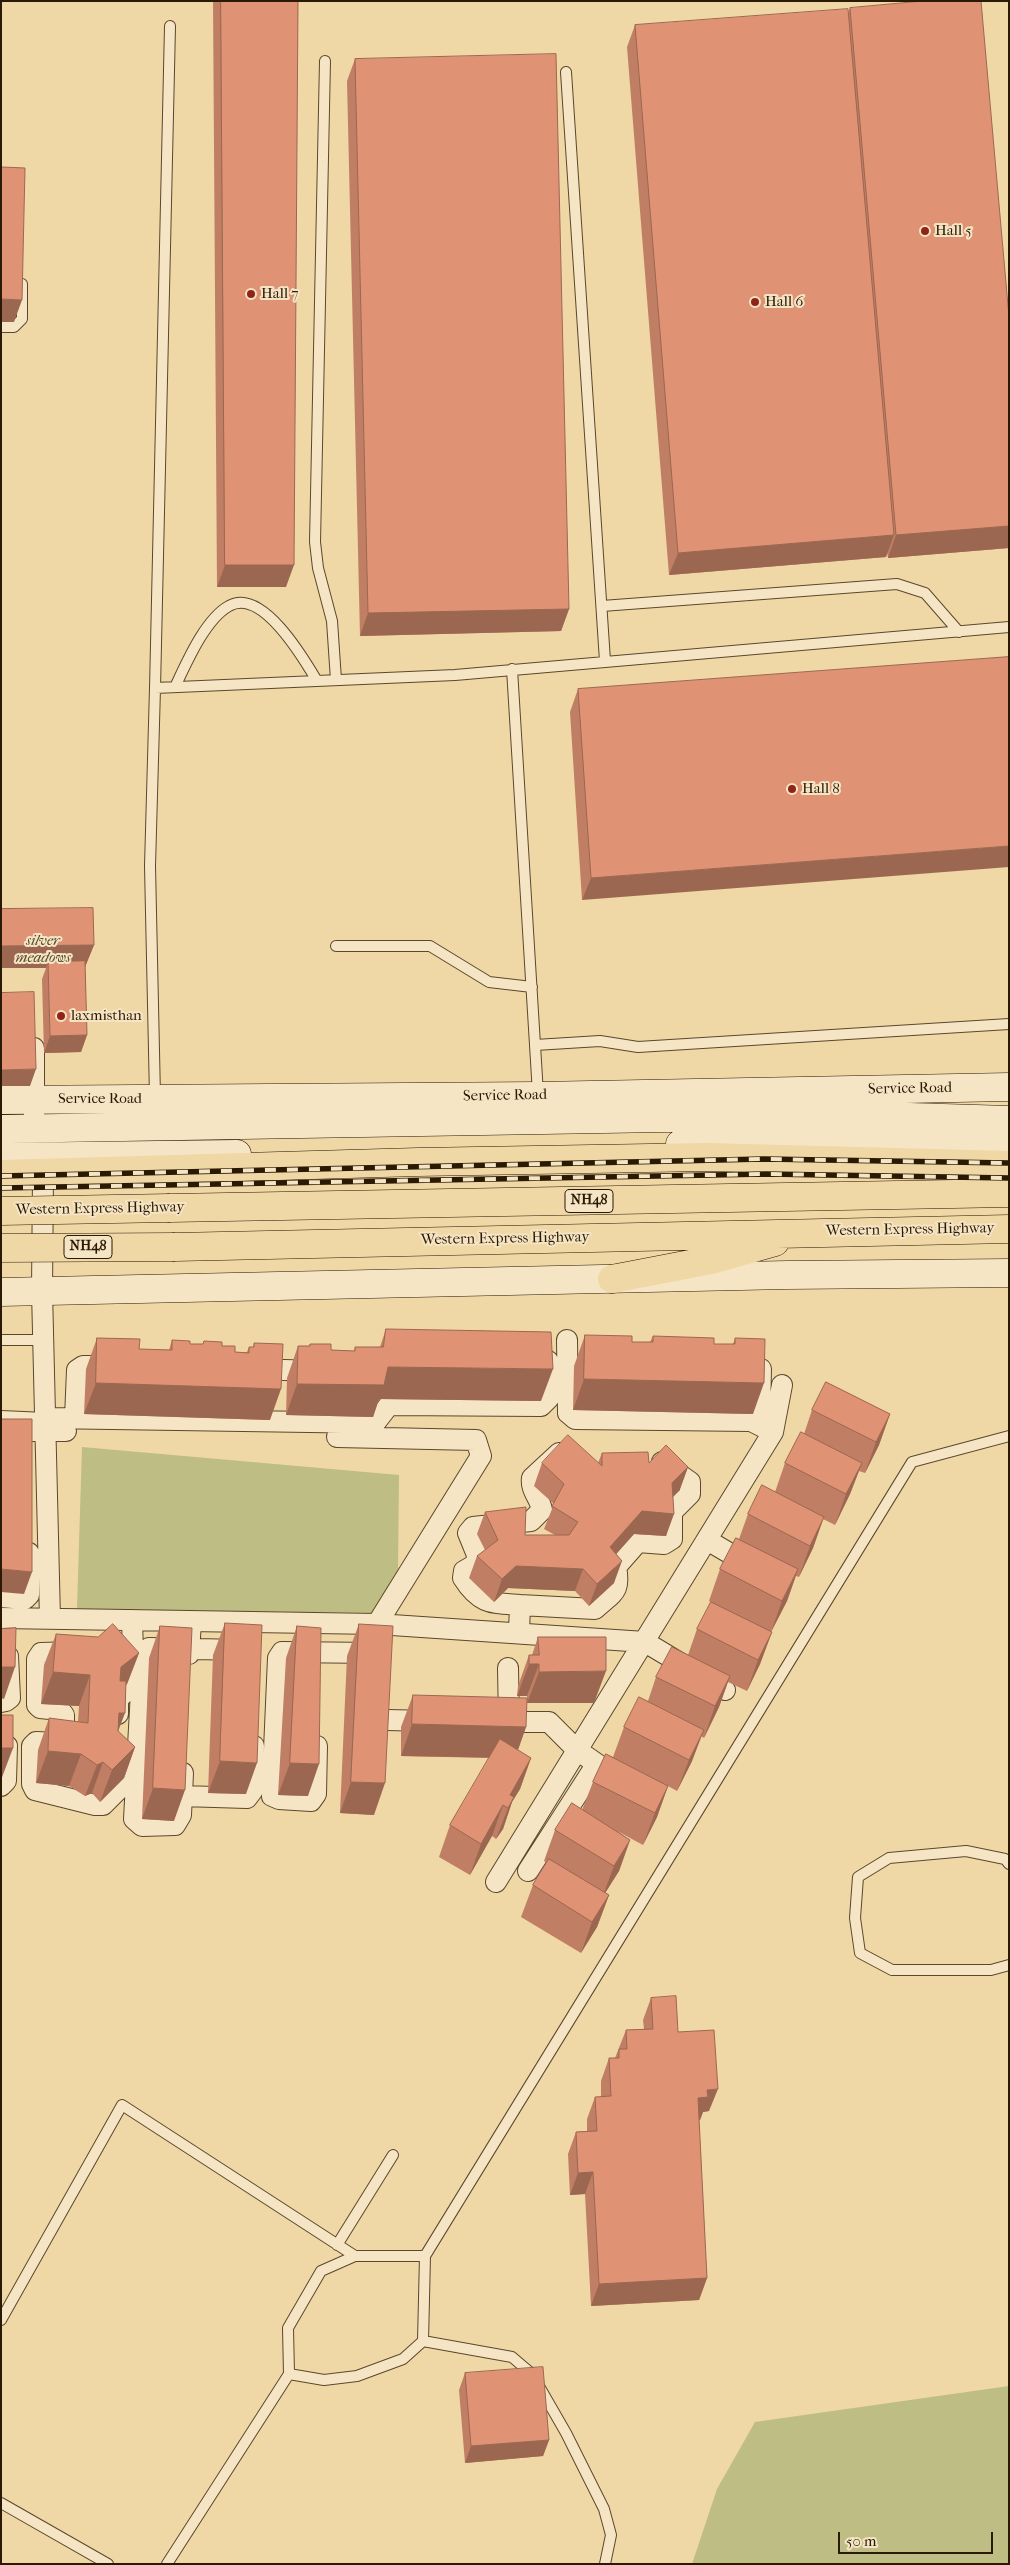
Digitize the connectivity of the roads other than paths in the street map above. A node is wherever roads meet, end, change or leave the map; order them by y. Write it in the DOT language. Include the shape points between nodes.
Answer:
graph roads {
  1 [pos="170,26"];
  2 [pos="325,61"];
  3 [pos="566,72"];
  4 [pos="23,270"];
  5 [pos="1,327"];
  6 [pos="602,606"];
  7 [pos="1009,628"];
  8 [pos="959,632"];
  9 [pos="605,661"];
  10 [pos="512,669"];
  11 [pos="336,680"];
  12 [pos="317,681"];
  13 [pos="155,688"];
  14 [pos="175,688"];
  15 [pos="336,946"];
  16 [pos="532,987"];
  17 [pos="1009,1024"];
  18 [pos="33,1025"];
  19 [pos="535,1045"];
  20 [pos="1009,1087"];
  21 [pos="1,1090"];
  22 [pos="34,1095"];
  23 [pos="110,1099"];
  24 [pos="155,1099"];
  25 [pos="1,1100"];
  26 [pos="831,1102"];
  27 [pos="538,1108"];
  28 [pos="441,1109"];
  29 [pos="1009,1120"];
  30 [pos="112,1127"];
  31 [pos="1,1129"];
  32 [pos="34,1129"];
  33 [pos="1009,1143"];
  34 [pos="1,1157"];
  35 [pos="1009,1165"];
  36 [pos="1,1174"];
  37 [pos="43,1174"];
  38 [pos="1009,1193"];
  39 [pos="1,1211"];
  40 [pos="1009,1229"];
  41 [pos="805,1232"];
  42 [pos="1,1248"];
  43 [pos="1009,1273"];
  44 [pos="612,1279"];
  45 [pos="42,1291"];
  46 [pos="1,1292"];
  47 [pos="1,1340"];
  48 [pos="44,1340"];
  49 [pos="573,1351"];
  50 [pos="522,1356"];
  51 [pos="742,1359"];
  52 [pos="132,1367"];
  53 [pos="239,1369"];
  54 [pos="337,1371"];
  55 [pos="782,1385"];
  56 [pos="1,1416"];
  57 [pos="75,1418"];
  58 [pos="751,1421"];
  59 [pos="40,1426"];
  60 [pos="1,1431"];
  61 [pos="773,1432"];
  62 [pos="1009,1436"];
  63 [pos="579,1464"];
  64 [pos="640,1468"];
  65 [pos="28,1508"];
  66 [pos="28,1537"];
  67 [pos="707,1540"];
  68 [pos="770,1577"];
  69 [pos="1,1597"];
  70 [pos="520,1605"];
  71 [pos="1,1618"];
  72 [pos="50,1619"];
  73 [pos="132,1620"];
  74 [pos="191,1621"];
  75 [pos="319,1624"];
  76 [pos="377,1624"];
  77 [pos="519,1632"];
  78 [pos="645,1642"];
  79 [pos="1,1650"];
  80 [pos="114,1650"];
  81 [pos="189,1659"];
  82 [pos="319,1661"];
  83 [pos="256,1666"];
  84 [pos="508,1668"];
  85 [pos="388,1669"];
  86 [pos="726,1690"];
  87 [pos="1,1702"];
  88 [pos="386,1721"];
  89 [pos="452,1721"];
  90 [pos="481,1722"];
  91 [pos="509,1722"];
  92 [pos="255,1723"];
  93 [pos="317,1728"];
  94 [pos="1,1742"];
  95 [pos="577,1750"];
  96 [pos="184,1757"];
  97 [pos="596,1764"];
  98 [pos="1,1786"];
  99 [pos="630,1786"];
  100 [pos="182,1796"];
  101 [pos="510,1860"];
  102 [pos="1009,1864"];
  103 [pos="528,1871"];
  104 [pos="545,1881"];
  105 [pos="496,1882"];
  106 [pos="1009,1965"];
  107 [pos="393,2155"];
  108 [pos="338,2245"];
  109 [pos="355,2256"];
  110 [pos="425,2256"];
  111 [pos="1,2320"];
  112 [pos="423,2341"];
  113 [pos="289,2374"];
  114 [pos="1,2503"];
  115 [pos="108,2564"];
  116 [pos="167,2564"];
  117 [pos="605,2564"];
  1 -- 13 [label="lane"];
  2 -- 11 [label="lane" via="315,542 318,568 332,621"];
  3 -- 6 [label="lane"];
  4 -- 5 [label="lane" via="22,319 14,327"];
  6 -- 8 [label="lane" via="897,584 925,593"];
  6 -- 9 [label="lane"];
  7 -- 8 [label="lane"];
  8 -- 9 [label="lane"];
  9 -- 10 [label="lane"];
  10 -- 11 [label="lane"];
  10 -- 16 [label="lane"];
  11 -- 12 [label="lane"];
  12 -- 14 [label="lane"];
  12 -- 14 [label="lane" via="274,620 254,604 240,602 230,605 216,617 193,651"];
  13 -- 14 [label="lane"];
  13 -- 24 [label="lane" via="150,866"];
  15 -- 16 [label="lane" via="430,946 489,982"];
  16 -- 19 [label="lane"];
  17 -- 19 [label="lane" via="638,1047 600,1041"];
  18 -- 22 [label="street"];
  19 -- 27 [label="lane"];
  20 -- 26 [label="main road, Service Road"];
  21 -- 22 [label="street"];
  22 -- 23 [label="main road, Service Road"];
  22 -- 25 [label="main road, Service Road"];
  22 -- 32 [label="street"];
  23 -- 24 [label="main road, Service Road"];
  23 -- 30 [label="main road"];
  24 -- 28 [label="main road, Service Road"];
  26 -- 27 [label="main road, Service Road"];
  26 -- 29 [label="main road"];
  27 -- 28 [label="main road, Service Road"];
  28 -- 30 [label="main road"];
  30 -- 32 [label="main road"];
  31 -- 32 [label="main road"];
  33 -- 34 [label="main road" via="833,1141"];
  35 -- 37 [label="highway" via="707,1157"];
  36 -- 37 [label="highway"];
  37 -- 45 [label="street"];
  38 -- 39 [label="highway, Western Express Highway / NH48, bridge"];
  40 -- 41 [label="highway, Western Express Highway / NH48"];
  41 -- 42 [label="highway, Western Express Highway / NH48, bridge"];
  41 -- 44 [label="highway" via="710,1260"];
  43 -- 44 [label="main road"];
  44 -- 45 [label="main road"];
  45 -- 46 [label="main road"];
  45 -- 48 [label="street"];
  47 -- 48 [label="lane"];
  48 -- 59 [label="street"];
  49 -- 58 [label="street" via="568,1413 575,1419"];
  50 -- 57 [label="street" via="542,1357 548,1361 548,1398 541,1406 388,1405 375,1423"];
  51 -- 58 [label="street" via="752,1359 761,1365 760,1413"];
  52 -- 57 [label="street" via="83,1366 77,1370"];
  53 -- 54 [label="street"];
  55 -- 61 [label="street"];
  56 -- 59 [label="lane"];
  57 -- 59 [label="street"];
  58 -- 61 [label="street"];
  59 -- 60 [label="street"];
  59 -- 65 [label="street"];
  59 -- 72 [label="street"];
  59 -- 76 [label="street" via="476,1440 481,1456"];
  61 -- 67 [label="street"];
  62 -- 110 [label="lane" via="912,1462"];
  63 -- 70 [label="street" via="568,1452 557,1454 532,1478 531,1486 542,1510 531,1522 473,1527 468,1533 476,1564 464,1571 463,1578 468,1587 487,1603"];
  64 -- 70 [label="street" via="650,1467 660,1460 690,1482 690,1494 672,1512 672,1539 664,1544 638,1542 616,1567 619,1584 616,1590 595,1609"];
  66 -- 69 [label="street" via="29,1595 24,1599"];
  67 -- 68 [label="street"];
  67 -- 78 [label="street"];
  70 -- 77 [label="street"];
  71 -- 72 [label="street"];
  72 -- 73 [label="street"];
  73 -- 74 [label="street"];
  73 -- 80 [label="street"];
  74 -- 75 [label="street"];
  74 -- 81 [label="street"];
  75 -- 76 [label="street"];
  75 -- 82 [label="street"];
  76 -- 77 [label="street"];
  77 -- 78 [label="street"];
  78 -- 86 [label="street"];
  78 -- 95 [label="street"];
  79 -- 87 [label="street" via="8,1656 10,1698"];
  80 -- 80 [label="street" via="134,1684 118,1699 117,1760 128,1773 128,1780 103,1804 95,1805 35,1790 32,1784 32,1746 36,1742 60,1743 64,1740 64,1715 60,1710 37,1705 37,1659 41,1653"];
  81 -- 83 [label="street" via="249,1650 256,1657"];
  81 -- 100 [label="street" via="149,1648 143,1655 134,1819 142,1826 175,1825 181,1815"];
  82 -- 85 [label="street" via="384,1653"];
  82 -- 93 [label="street" via="282,1652 278,1658 272,1796 311,1801 316,1794"];
  84 -- 91 [label="street"];
  88 -- 89 [label="street"];
  90 -- 91 [label="street"];
  91 -- 95 [label="street" via="549,1722"];
  92 -- 100 [label="street" via="253,1790 248,1798"];
  94 -- 98 [label="street" via="7,1746 6,1781"];
  95 -- 97 [label="street"];
  95 -- 101 [label="street"];
  96 -- 100 [label="street"];
  97 -- 99 [label="street"];
  97 -- 103 [label="street" via="573,1821"];
  101 -- 103 [label="street"];
  101 -- 105 [label="street"];
  102 -- 106 [label="lane" via="1005,1859 966,1852 889,1858 858,1877 855,1918 860,1953 892,1970 991,1970"];
  103 -- 104 [label="street"];
  107 -- 108 [label="lane"];
  108 -- 109 [label="lane"];
  108 -- 111 [label="lane" via="122,2105"];
  109 -- 110 [label="lane"];
  109 -- 113 [label="lane" via="321,2271 288,2328"];
  110 -- 112 [label="lane"];
  112 -- 113 [label="lane" via="403,2359 358,2376 324,2380"];
  112 -- 117 [label="lane" via="512,2357 532,2374 604,2509 611,2535"];
  113 -- 116 [label="lane"];
  114 -- 115 [label="lane"];
}
